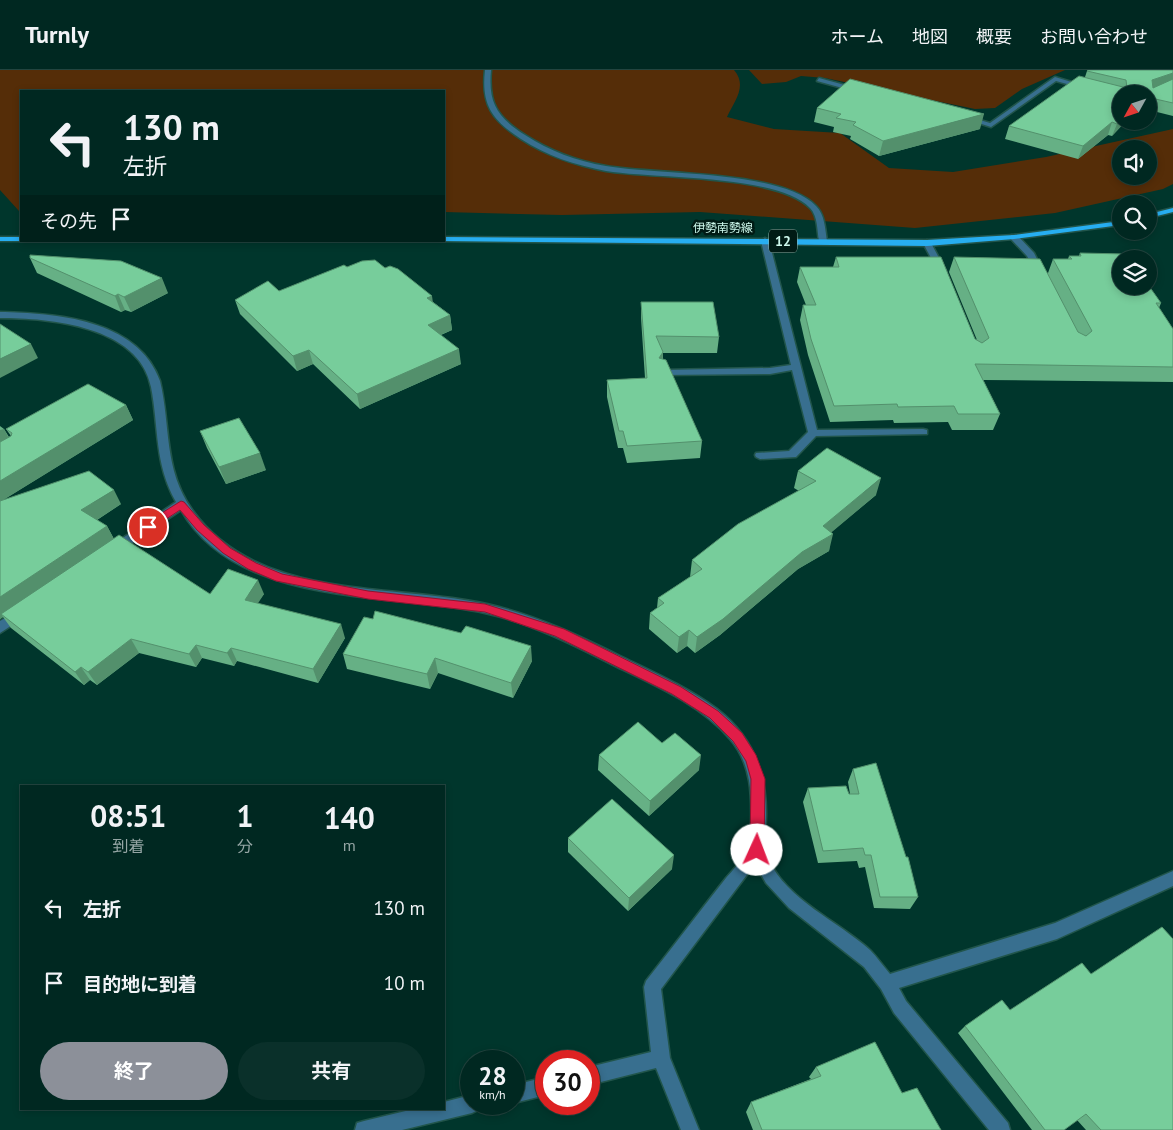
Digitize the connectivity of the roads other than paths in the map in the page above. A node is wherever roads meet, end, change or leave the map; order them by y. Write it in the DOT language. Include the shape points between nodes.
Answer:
graph roads {
  1 [pos="488,70"];
  2 [pos="819,80"];
  3 [pos="1093,89"];
  4 [pos="867,92"];
  5 [pos="962,117"];
  6 [pos="1173,210"];
  7 [pos="1157,214"];
  8 [pos="1112,224"];
  9 [pos="1014,237"];
  10 [pos="20,239"];
  11 [pos="0,240"];
  12 [pos="445,240"];
  13 [pos="765,241"];
  14 [pos="823,241"];
  15 [pos="926,242"];
  16 [pos="945,278"];
  17 [pos="1043,280"];
  18 [pos="0,315"];
  19 [pos="796,367"];
  20 [pos="664,373"];
  21 [pos="922,432"];
  22 [pos="813,433"];
  23 [pos="760,455"];
  24 [pos="181,504"];
  25 [pos="107,555"];
  26 [pos="33,605"];
  27 [pos="0,628"];
  28 [pos="757,850"];
  29 [pos="1173,878"];
  30 [pos="887,984"];
  31 [pos="661,1058"];
  32 [pos="600,1073"];
  33 [pos="460,1107"];
  34 [pos="364,1130"];
  35 [pos="690,1130"];
  36 [pos="1001,1130"];
  1 -- 14 [label="street" via="485,89 491,107 504,124 532,144 566,158 604,168 740,180 783,192 812,206 819,217"];
  2 -- 4 [label="street"];
  3 -- 5 [label="street" via="1055,79 991,124"];
  6 -- 7 [label="main road"];
  8 -- 9 [label="main road, 伊勢南勢線 / 12"];
  9 -- 15 [label="main road, 伊勢南勢線 / 12"];
  9 -- 17 [label="street" via="1031,255"];
  10 -- 11 [label="main road"];
  12 -- 13 [label="main road, 伊勢南勢線 / 12"];
  13 -- 14 [label="main road, 伊勢南勢線 / 12"];
  13 -- 19 [label="street"];
  14 -- 15 [label="main road, 伊勢南勢線 / 12"];
  15 -- 16 [label="street"];
  18 -- 24 [label="street" via="41,315 87,325 136,353 152,372 162,448 170,481"];
  19 -- 20 [label="street" via="770,371"];
  19 -- 22 [label="street"];
  21 -- 22 [label="street"];
  22 -- 23 [label="street" via="792,455"];
  24 -- 25 [label="street"];
  24 -- 28 [label="street" via="200,528 227,551 280,578 368,595 485,608 560,632 677,690 714,715 738,737 752,759 758,779"];
  26 -- 27 [label="street"];
  28 -- 30 [label="street" via="765,868 782,891 866,958"];
  28 -- 31 [label="street" via="652,987"];
  29 -- 30 [label="street" via="1057,931"];
  30 -- 36 [label="street" via="900,1006"];
  31 -- 32 [label="street"];
  31 -- 35 [label="street"];
  33 -- 34 [label="street"];
}
